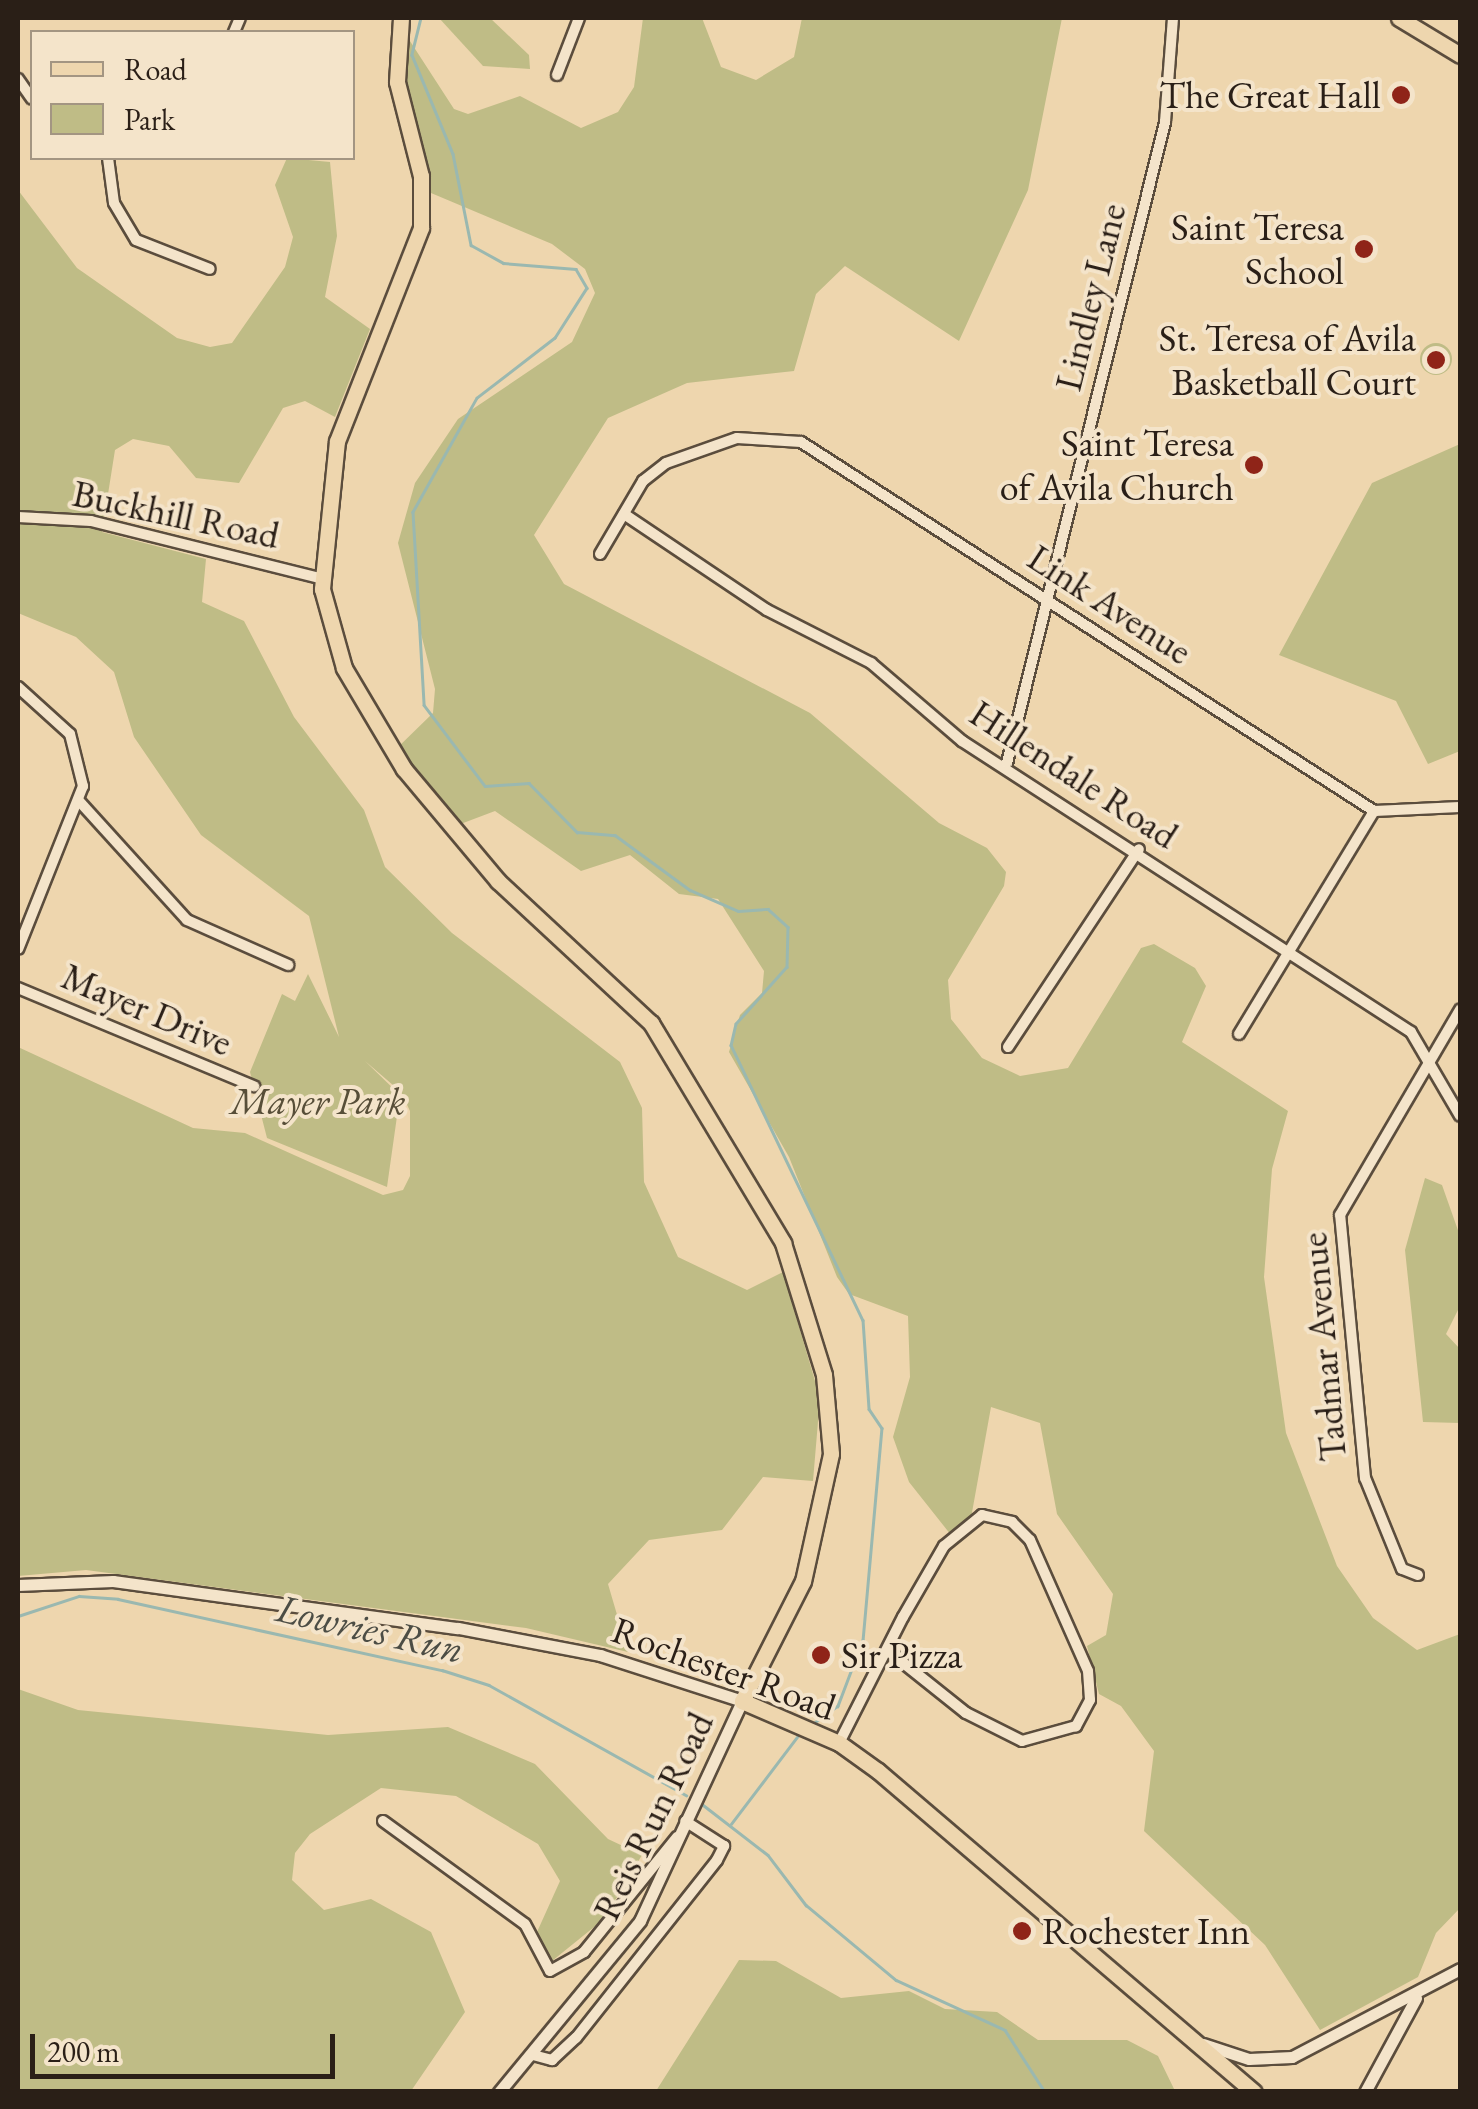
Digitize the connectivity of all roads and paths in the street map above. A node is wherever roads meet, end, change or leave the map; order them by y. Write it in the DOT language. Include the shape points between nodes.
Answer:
graph roads {
  1 [pos="401,18"];
  2 [pos="579,18"];
  3 [pos="1173,18"];
  4 [pos="1399,18"];
  5 [pos="1460,55"];
  6 [pos="557,75"];
  7 [pos="108,160"];
  8 [pos="210,270"];
  9 [pos="624,514"];
  10 [pos="18,517"];
  11 [pos="600,554"];
  12 [pos="320,578"];
  13 [pos="1051,601"];
  14 [pos="18,687"];
  15 [pos="1007,764"];
  16 [pos="80,802"];
  17 [pos="1460,807"];
  18 [pos="1374,811"];
  19 [pos="1139,849"];
  20 [pos="18,949"];
  21 [pos="1285,951"];
  22 [pos="288,965"];
  23 [pos="18,988"];
  24 [pos="1460,1010"];
  25 [pos="1239,1034"];
  26 [pos="1008,1047"];
  27 [pos="1431,1056"];
  28 [pos="254,1086"];
  29 [pos="1460,1116"];
  30 [pos="1418,1574"];
  31 [pos="18,1584"];
  32 [pos="887,1650"];
  33 [pos="742,1701"];
  34 [pos="838,1743"];
  35 [pos="685,1820"];
  36 [pos="383,1821"];
  37 [pos="677,1837"];
  38 [pos="1460,1968"];
  39 [pos="1418,1994"];
  40 [pos="1190,2038"];
  41 [pos="533,2054"];
  42 [pos="499,2092"];
  43 [pos="1254,2092"];
  44 [pos="1366,2092"];
  1 -- 12 [label="main road" via="398,82 420,176 419,239 340,431"];
  2 -- 6 [label="street"];
  3 -- 13 [label="street, Lindley Lane" via="1165,122"];
  4 -- 5 [label="main road"];
  7 -- 8 [label="street" via="114,203 136,240"];
  9 -- 11 [label="street, Link Avenue"];
  9 -- 13 [label="street, Link Avenue" via="644,482 699,448 768,436 800,442"];
  9 -- 15 [label="street, Hillendale Road" via="767,610 871,662 962,741"];
  10 -- 12 [label="street, Buckhill Road" via="92,521"];
  12 -- 33 [label="main road" via="344,668 404,769 498,881 651,1023 784,1243 824,1375 831,1454 803,1581"];
  13 -- 15 [label="street, Lindley Lane"];
  13 -- 18 [label="street, Link Avenue"];
  14 -- 16 [label="street" via="70,734 82,770"];
  15 -- 19 [label="street, Hillendale Road"];
  16 -- 20 [label="street"];
  16 -- 22 [label="street" via="187,920"];
  17 -- 18 [label="street"];
  18 -- 21 [label="street"];
  19 -- 21 [label="street, Hillendale Road"];
  19 -- 26 [label="street"];
  21 -- 25 [label="street"];
  21 -- 27 [label="street, Hillendale Road" via="1411,1032"];
  23 -- 28 [label="street, Mayer Drive"];
  24 -- 27 [label="street, Tadmar Avenue"];
  27 -- 29 [label="street, Hillendale Road"];
  27 -- 30 [label="street, Tadmar Avenue" via="1340,1215 1365,1478 1402,1568"];
  31 -- 33 [label="street, Rochester Road" via="112,1582 458,1628 600,1655"];
  32 -- 32 [label="street" via="951,1535 972,1518 1002,1517 1030,1540 1088,1670 1090,1700 1076,1726 1022,1741 966,1713"];
  32 -- 34 [label="street"];
  33 -- 34 [label="main road, Rochester Road"];
  33 -- 35 [label="street, Reis Run Road"];
  34 -- 40 [label="main road, Rochester Road"];
  35 -- 37 [label="street, Reis Run Road"];
  35 -- 41 [label="street" via="724,1846 717,1860 576,2038 552,2060"];
  36 -- 37 [label="street" via="525,1924 550,1971 595,1940"];
  37 -- 41 [label="street, Reis Run Road" via="632,1933"];
  38 -- 39 [label="street, Rochester Road"];
  39 -- 40 [label="street, Rochester Road" via="1292,2057 1231,2056"];
  39 -- 44 [label="street"];
  40 -- 43 [label="main road"];
  41 -- 42 [label="street, Reis Run Road"];
}
